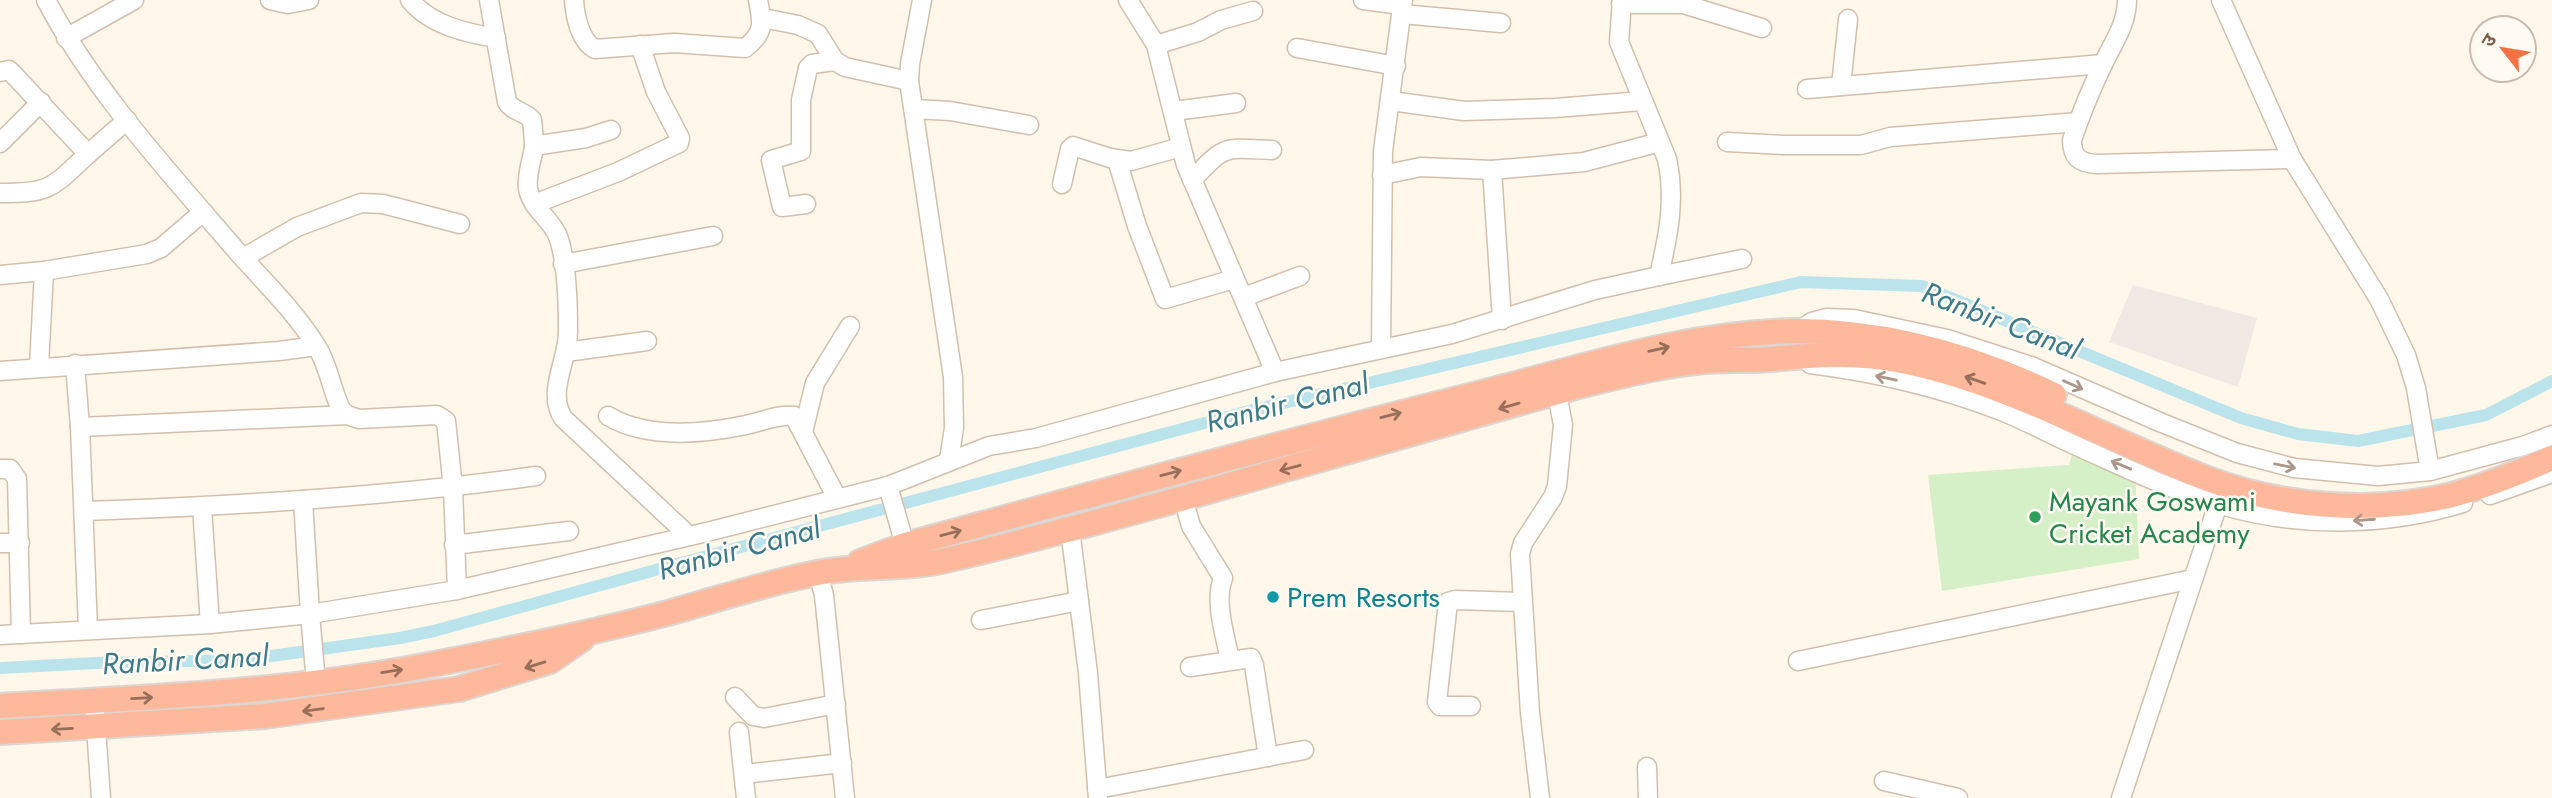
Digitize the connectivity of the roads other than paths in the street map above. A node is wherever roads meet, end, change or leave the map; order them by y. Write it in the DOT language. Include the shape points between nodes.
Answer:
graph roads {
  1 [pos="46,0"];
  2 [pos="270,0"];
  3 [pos="309,0"];
  4 [pos="410,0"];
  5 [pos="489,0"];
  6 [pos="574,0"];
  7 [pos="758,0"];
  8 [pos="922,0"];
  9 [pos="1128,0"];
  10 [pos="1363,0"];
  11 [pos="2127,0"];
  12 [pos="2221,0"];
  13 [pos="1622,2"];
  14 [pos="124,5"];
  15 [pos="1402,6"];
  16 [pos="1254,11"];
  17 [pos="763,18"];
  18 [pos="1848,19"];
  19 [pos="1501,23"];
  20 [pos="1762,28"];
  21 [pos="66,38"];
  22 [pos="496,38"];
  23 [pos="1156,44"];
  24 [pos="640,45"];
  25 [pos="1297,48"];
  26 [pos="835,61"];
  27 [pos="2104,64"];
  28 [pos="1396,66"];
  29 [pos="0,72"];
  30 [pos="909,81"];
  31 [pos="1841,86"];
  32 [pos="1807,89"];
  33 [pos="1391,101"];
  34 [pos="1642,101"];
  35 [pos="41,102"];
  36 [pos="1236,103"];
  37 [pos="914,109"];
  38 [pos="1174,111"];
  39 [pos="127,120"];
  40 [pos="2078,122"];
  41 [pos="1029,125"];
  42 [pos="611,130"];
  43 [pos="1660,142"];
  44 [pos="1727,142"];
  45 [pos="0,143"];
  46 [pos="534,146"];
  47 [pos="1181,148"];
  48 [pos="1272,150"];
  49 [pos="88,154"];
  50 [pos="2292,159"];
  51 [pos="1117,160"];
  52 [pos="1492,170"];
  53 [pos="1382,175"];
  54 [pos="1192,180"];
  55 [pos="1062,184"];
  56 [pos="0,193"];
  57 [pos="534,204"];
  58 [pos="806,204"];
  59 [pos="203,212"];
  60 [pos="460,224"];
  61 [pos="713,236"];
  62 [pos="243,258"];
  63 [pos="1742,259"];
  64 [pos="563,264"];
  65 [pos="44,271"];
  66 [pos="0,275"];
  67 [pos="1300,276"];
  68 [pos="1659,276"];
  69 [pos="1234,279"];
  70 [pos="1244,298"];
  71 [pos="1502,320"];
  72 [pos="850,326"];
  73 [pos="1798,331"];
  74 [pos="647,341"];
  75 [pos="317,346"];
  76 [pos="1381,348"];
  77 [pos="566,352"];
  78 [pos="1768,359"];
  79 [pos="75,364"];
  80 [pos="39,366"];
  81 [pos="0,371"];
  82 [pos="1275,372"];
  83 [pos="1557,393"];
  84 [pos="347,415"];
  85 [pos="608,416"];
  86 [pos="80,427"];
  87 [pos="803,432"];
  88 [pos="2552,435"];
  89 [pos="2552,443"];
  90 [pos="2552,458"];
  91 [pos="949,460"];
  92 [pos="2429,464"];
  93 [pos="0,468"];
  94 [pos="2552,473"];
  95 [pos="536,476"];
  96 [pos="453,488"];
  97 [pos="890,492"];
  98 [pos="837,498"];
  99 [pos="1183,498"];
  100 [pos="303,500"];
  101 [pos="2218,504"];
  102 [pos="202,507"];
  103 [pos="85,511"];
  104 [pos="1070,529"];
  105 [pos="569,531"];
  106 [pos="689,536"];
  107 [pos="0,543"];
  108 [pos="20,543"];
  109 [pos="454,545"];
  110 [pos="905,545"];
  111 [pos="829,571"];
  112 [pos="2193,579"];
  113 [pos="457,590"];
  114 [pos="1079,601"];
  115 [pos="1522,602"];
  116 [pos="310,614"];
  117 [pos="981,620"];
  118 [pos="210,624"];
  119 [pos="88,629"];
  120 [pos="601,629"];
  121 [pos="21,634"];
  122 [pos="0,635"];
  123 [pos="1230,660"];
  124 [pos="1798,660"];
  125 [pos="1190,667"];
  126 [pos="316,674"];
  127 [pos="735,697"];
  128 [pos="94,700"];
  129 [pos="835,704"];
  130 [pos="0,706"];
  131 [pos="1471,706"];
  132 [pos="96,727"];
  133 [pos="0,732"];
  134 [pos="738,732"];
  135 [pos="1304,750"];
  136 [pos="1268,757"];
  137 [pos="842,763"];
  138 [pos="1647,767"];
  139 [pos="744,774"];
  140 [pos="1884,781"];
  141 [pos="1098,794"];
  142 [pos="101,798"];
  143 [pos="746,798"];
  144 [pos="845,798"];
  145 [pos="1539,798"];
  146 [pos="1648,798"];
  147 [pos="1958,798"];
  148 [pos="2121,798"];
  1 -- 21 [label="street"];
  2 -- 3 [label="street" via="288,4"];
  4 -- 22 [label="street" via="422,13 452,27"];
  5 -- 22 [label="street"];
  6 -- 24 [label="street" via="591,48"];
  7 -- 17 [label="street"];
  8 -- 30 [label="street"];
  9 -- 23 [label="street"];
  10 -- 15 [label="street"];
  11 -- 27 [label="street" via="2121,30"];
  12 -- 50 [label="street"];
  13 -- 20 [label="street" via="1683,4"];
  13 -- 34 [label="street" via="1619,42"];
  14 -- 21 [label="street"];
  15 -- 19 [label="street"];
  15 -- 28 [label="street"];
  16 -- 23 [label="street"];
  17 -- 24 [label="street" via="754,40 745,48"];
  17 -- 26 [label="street" via="786,21 818,34"];
  18 -- 31 [label="street"];
  21 -- 39 [label="street"];
  22 -- 46 [label="street" via="506,102 532,120"];
  23 -- 38 [label="street"];
  24 -- 57 [label="street" via="679,143"];
  25 -- 28 [label="street"];
  26 -- 30 [label="street" via="854,71"];
  26 -- 58 [label="street" via="808,68 801,100 801,151 771,160 782,207"];
  27 -- 31 [label="street"];
  27 -- 40 [label="street"];
  28 -- 33 [label="street"];
  29 -- 35 [label="street" via="9,70"];
  30 -- 37 [label="street"];
  31 -- 32 [label="street"];
  33 -- 34 [label="street" via="1464,111"];
  33 -- 53 [label="street"];
  34 -- 43 [label="street"];
  35 -- 45 [label="street"];
  35 -- 49 [label="street"];
  36 -- 38 [label="street"];
  37 -- 41 [label="street"];
  37 -- 91 [label="street" via="953,377"];
  38 -- 47 [label="street"];
  39 -- 49 [label="street"];
  39 -- 59 [label="street"];
  40 -- 44 [label="street" via="1890,137 1861,145"];
  40 -- 50 [label="street" via="2072,151 2087,164"];
  42 -- 46 [label="street"];
  43 -- 52 [label="street" via="1584,162"];
  43 -- 68 [label="street" via="1672,192 1670,231"];
  46 -- 57 [label="street" via="527,183"];
  47 -- 51 [label="street" via="1131,161"];
  47 -- 54 [label="street"];
  48 -- 54 [label="street" via="1223,150"];
  49 -- 56 [label="street" via="46,190"];
  50 -- 92 [label="street" via="2379,299 2406,355"];
  51 -- 55 [label="street" via="1071,147"];
  51 -- 69 [label="street" via="1164,299"];
  52 -- 53 [label="street" via="1421,167"];
  52 -- 71 [label="street"];
  53 -- 76 [label="street"];
  54 -- 69 [label="street"];
  57 -- 64 [label="street" via="555,232"];
  59 -- 62 [label="street"];
  59 -- 65 [label="street" via="161,248 147,254"];
  60 -- 62 [label="street" via="372,202 350,205"];
  61 -- 64 [label="street"];
  62 -- 75 [label="street"];
  63 -- 68 [label="street"];
  64 -- 77 [label="street"];
  65 -- 66 [label="street"];
  65 -- 80 [label="street"];
  67 -- 70 [label="street"];
  68 -- 71 [label="street" via="1595,290"];
  69 -- 70 [label="street"];
  70 -- 82 [label="street"];
  71 -- 76 [label="street"];
  72 -- 87 [label="street" via="815,383"];
  73 -- 89 [label="highway" via="1875,336 1973,361 2208,463 2308,486 2353,489 2426,484 2499,464"];
  73 -- 92 [label="street, one-way" via="1827,318 1854,319 1947,339 2031,366 2263,461 2378,476"];
  110 -- 73 [label="highway, one-way" via="1664,347 1743,333"];
  74 -- 77 [label="street"];
  75 -- 79 [label="street"];
  75 -- 84 [label="street" via="338,404"];
  76 -- 82 [label="street"];
  77 -- 106 [label="street" via="556,400 563,418"];
  78 -- 83 [label="highway" via="1669,365"];
  90 -- 78 [label="highway, one-way" via="2445,496 2375,505 2292,500 2211,480 1971,378 1869,356"];
  101 -- 78 [label="street, one-way" via="2000,411 1928,387"];
  79 -- 80 [label="street"];
  79 -- 86 [label="street"];
  80 -- 81 [label="street"];
  82 -- 91 [label="street"];
  83 -- 99 [label="highway, one-way"];
  83 -- 115 [label="street" via="1563,425 1557,486 1521,550"];
  84 -- 86 [label="street"];
  84 -- 96 [label="street" via="371,419 441,416 446,421"];
  85 -- 87 [label="street" via="659,432 742,426 790,415"];
  86 -- 103 [label="street"];
  87 -- 98 [label="street"];
  88 -- 92 [label="street" via="2493,455"];
  91 -- 97 [label="street"];
  93 -- 108 [label="street" via="10,469 17,479"];
  94 -- 101 [label="street, one-way" via="2432,513 2388,518 2283,519"];
  95 -- 96 [label="street"];
  96 -- 100 [label="street"];
  96 -- 109 [label="street"];
  97 -- 98 [label="street"];
  97 -- 110 [label="street"];
  98 -- 106 [label="street"];
  99 -- 104 [label="highway"];
  99 -- 123 [label="street" via="1191,526 1223,578 1220,601"];
  100 -- 102 [label="street"];
  100 -- 116 [label="street"];
  101 -- 112 [label="street"];
  102 -- 103 [label="street"];
  102 -- 118 [label="street"];
  103 -- 119 [label="street"];
  104 -- 111 [label="highway" via="921,566"];
  104 -- 114 [label="street"];
  105 -- 109 [label="street"];
  106 -- 113 [label="street"];
  107 -- 108 [label="street"];
  108 -- 121 [label="street"];
  109 -- 113 [label="street"];
  110 -- 111 [label="highway"];
  111 -- 120 [label="highway"];
  111 -- 129 [label="street" via="824,595"];
  112 -- 124 [label="street"];
  112 -- 148 [label="street"];
  113 -- 116 [label="street"];
  114 -- 117 [label="street"];
  114 -- 141 [label="street"];
  115 -- 131 [label="street" via="1448,602 1437,702 1440,706"];
  115 -- 145 [label="street"];
  116 -- 118 [label="street"];
  116 -- 126 [label="street"];
  118 -- 119 [label="street"];
  119 -- 121 [label="street"];
  126 -- 120 [label="highway, one-way" via="411,668"];
  120 -- 132 [label="highway, one-way" via="550,661 458,689 265,716"];
  121 -- 122 [label="street"];
  123 -- 125 [label="street"];
  123 -- 136 [label="street" via="1252,660"];
  128 -- 126 [label="highway, one-way" via="199,695"];
  127 -- 129 [label="street" via="753,716 764,718"];
  128 -- 130 [label="highway"];
  128 -- 132 [label="street"];
  129 -- 137 [label="street"];
  132 -- 133 [label="highway, one-way"];
  132 -- 142 [label="street"];
  134 -- 139 [label="street"];
  135 -- 136 [label="street"];
  136 -- 141 [label="street"];
  137 -- 139 [label="street"];
  137 -- 144 [label="street"];
  138 -- 146 [label="street"];
  139 -- 143 [label="street"];
  140 -- 147 [label="street"];
}
